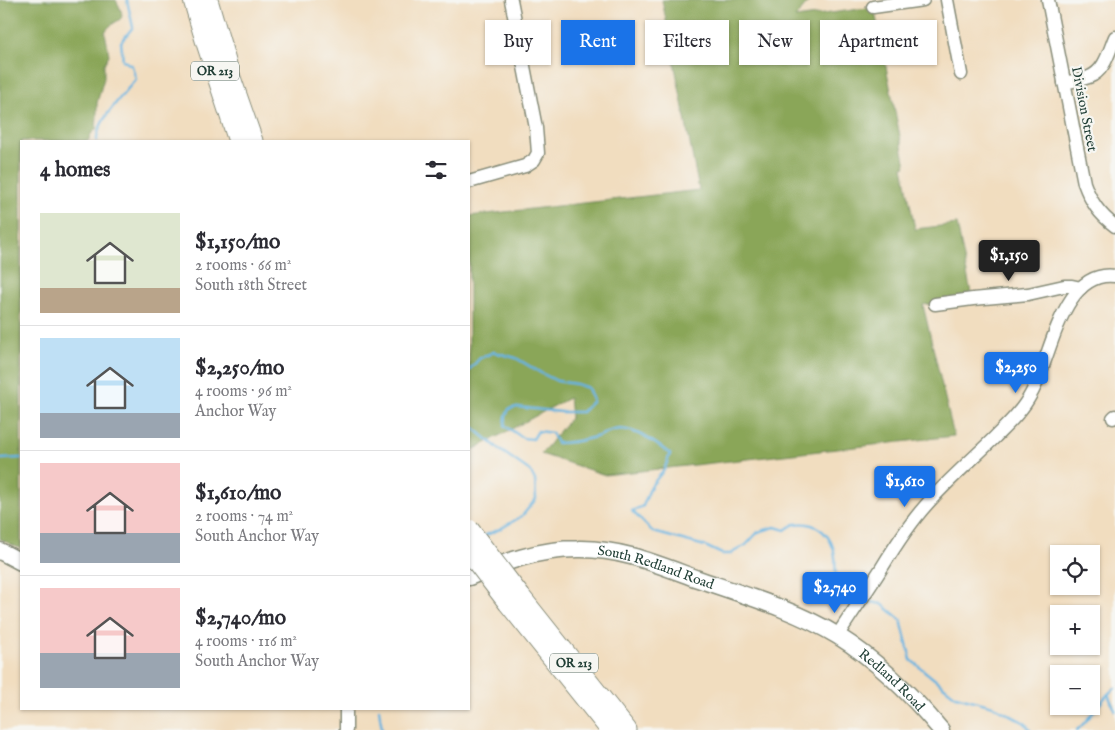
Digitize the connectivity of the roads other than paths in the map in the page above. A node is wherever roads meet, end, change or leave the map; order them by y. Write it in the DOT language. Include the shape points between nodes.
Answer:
graph roads {
  1 [pos="193,0"];
  2 [pos="208,0"];
  3 [pos="511,0"];
  4 [pos="923,0"];
  5 [pos="947,0"];
  6 [pos="1048,0"];
  7 [pos="873,7"];
  8 [pos="1115,37"];
  9 [pos="961,74"];
  10 [pos="1064,83"];
  11 [pos="238,140"];
  12 [pos="253,140"];
  13 [pos="470,182"];
  14 [pos="1110,223"];
  15 [pos="1115,276"];
  16 [pos="1081,288"];
  17 [pos="935,304"];
  18 [pos="470,531"];
  19 [pos="0,551"];
  20 [pos="470,553"];
  21 [pos="20,561"];
  22 [pos="470,577"];
  23 [pos="514,600"];
  24 [pos="837,636"];
  25 [pos="346,710"];
  26 [pos="346,730"];
  27 [pos="610,730"];
  28 [pos="627,730"];
  29 [pos="941,730"];
  1 -- 11 [label="highway, OR 213"];
  2 -- 12 [label="highway, OR 213"];
  3 -- 13 [label="street" via="538,153 525,166"];
  4 -- 7 [label="street"];
  5 -- 9 [label="street"];
  6 -- 10 [label="street, Division Street"];
  8 -- 10 [label="street" via="1097,73"];
  10 -- 14 [label="street, Division Street" via="1084,183 1094,205"];
  15 -- 16 [label="street" via="1097,277"];
  16 -- 17 [label="street" via="1064,286 1028,294"];
  16 -- 24 [label="street" via="1066,308 1039,379 1025,405 935,495 906,529"];
  18 -- 23 [label="highway, OR 213, bridge"];
  19 -- 21 [label="main road"];
  20 -- 23 [label="highway, OR 213, bridge"];
  22 -- 24 [label="main road, South Redland Road" via="546,551 606,551 652,562 753,598"];
  23 -- 27 [label="highway, OR 213"];
  23 -- 28 [label="highway, OR 213"];
  24 -- 29 [label="main road, Redland Road" via="895,680"];
  25 -- 26 [label="street"];
}
